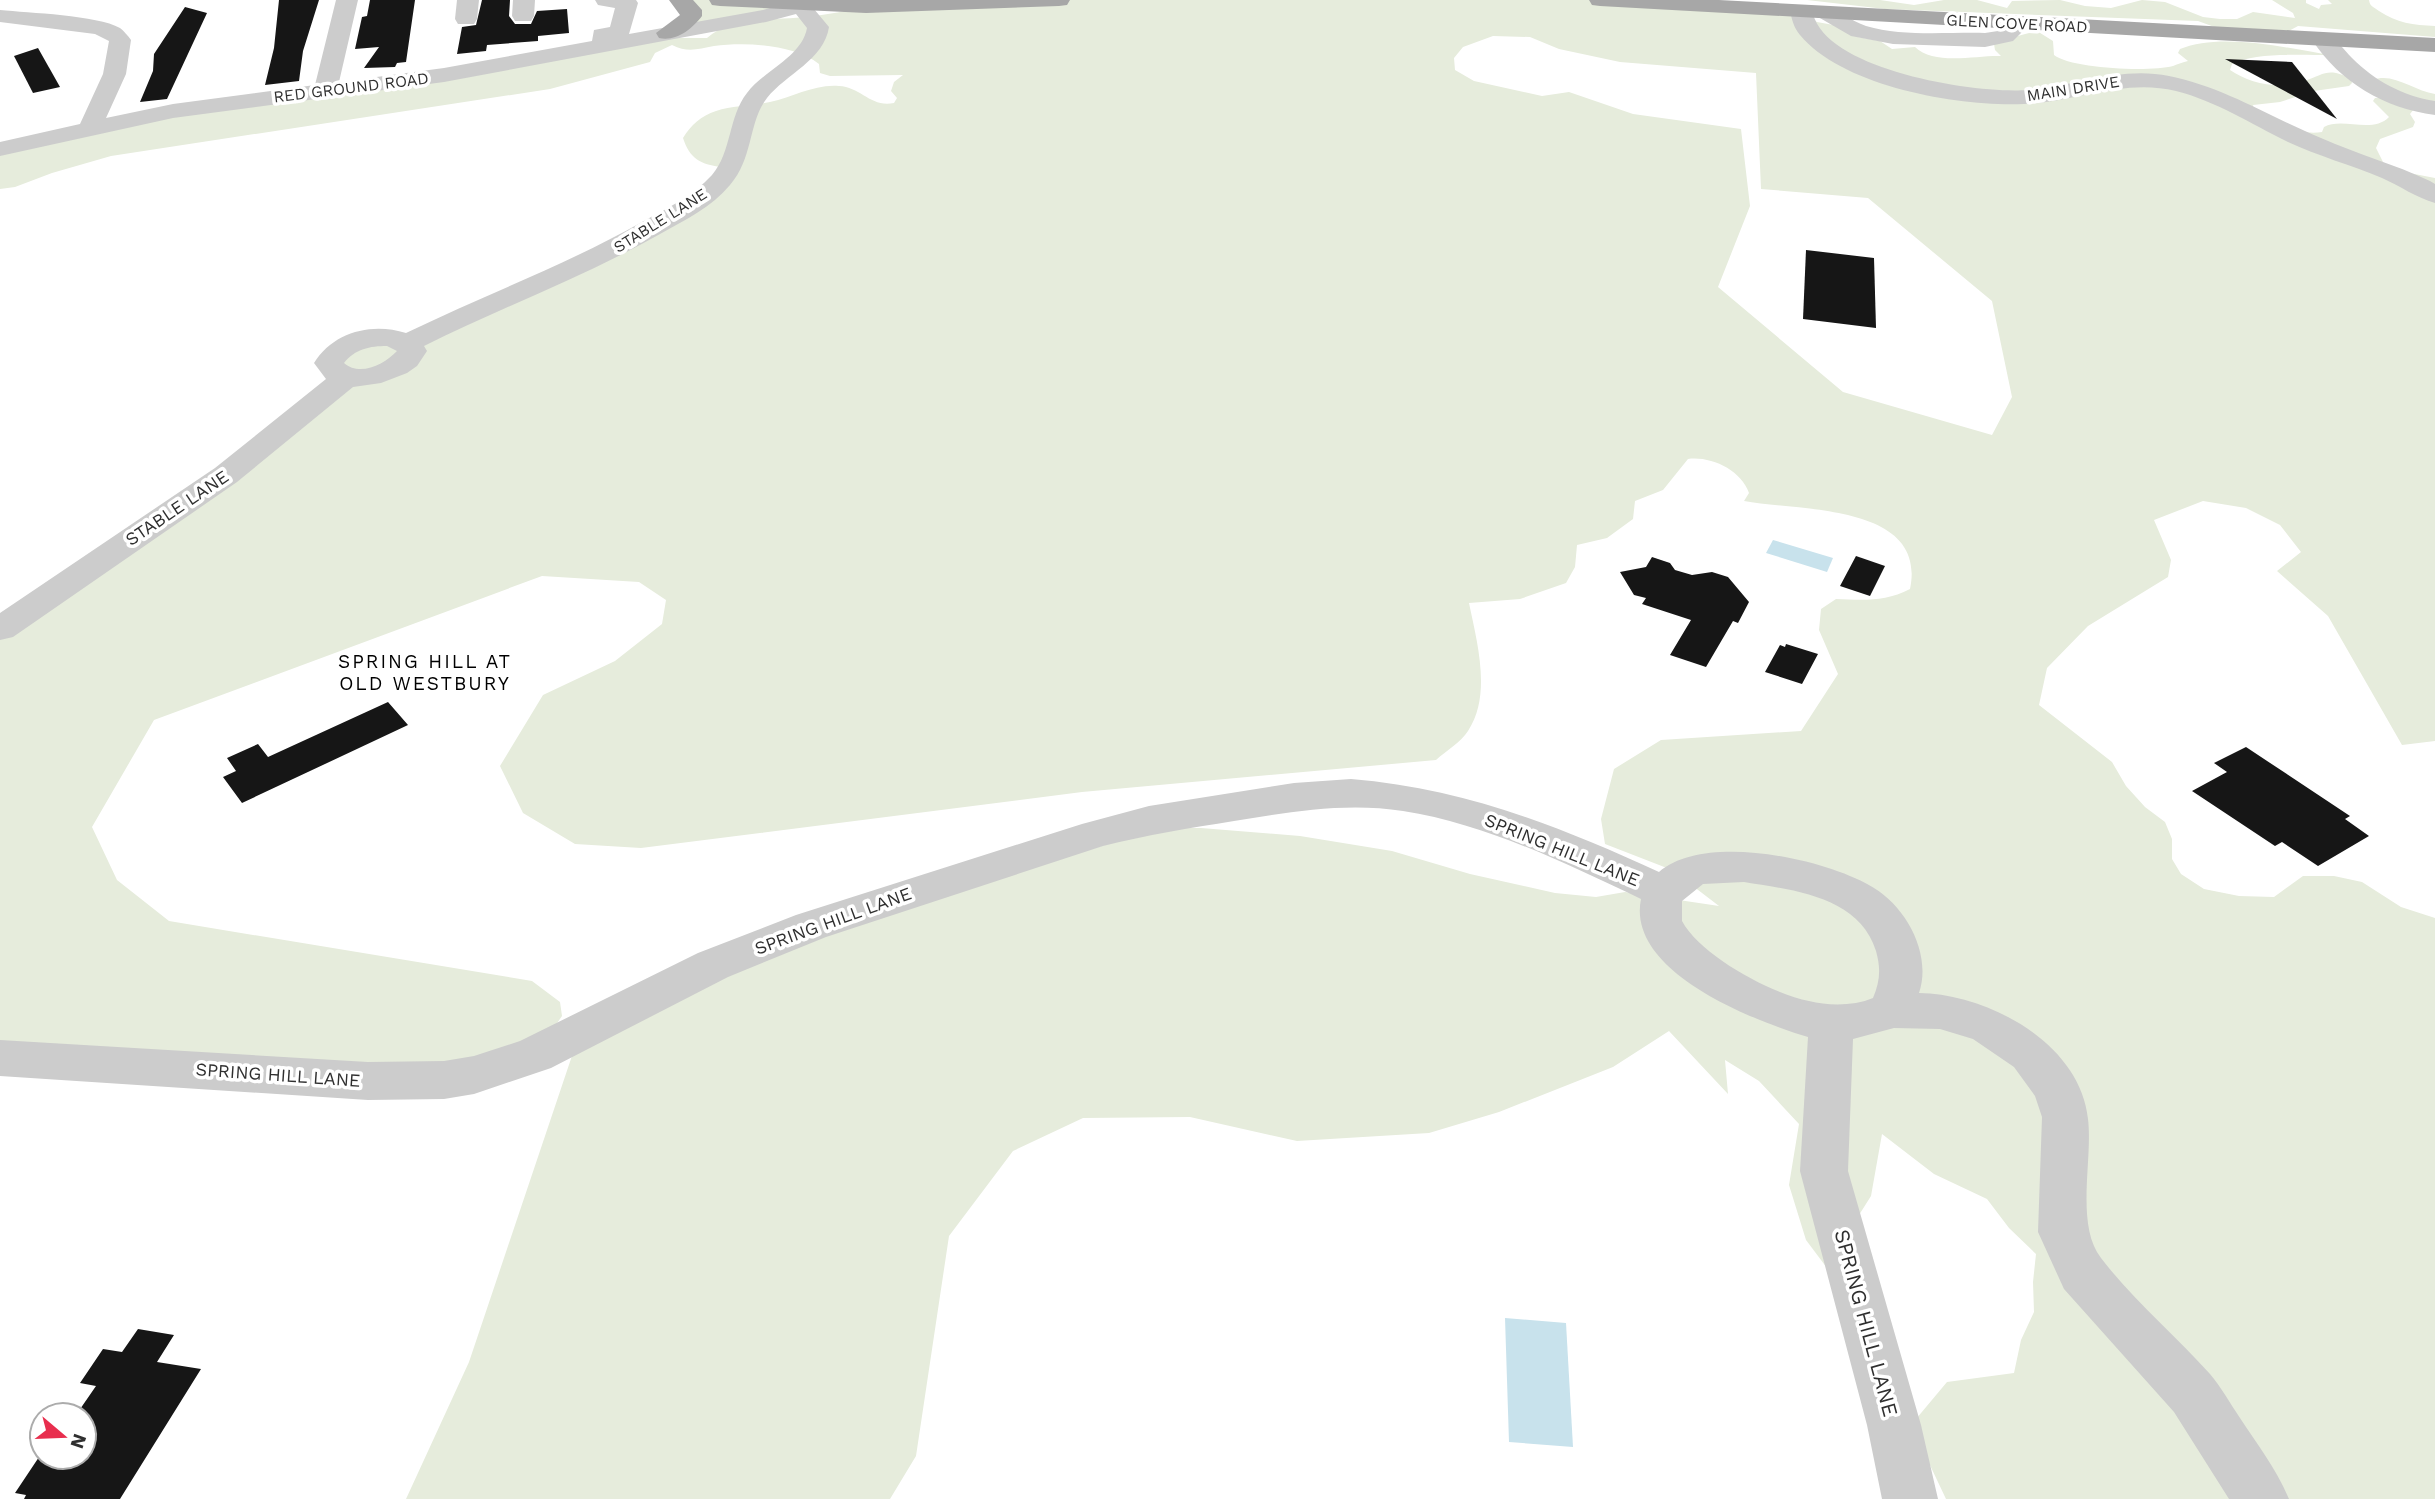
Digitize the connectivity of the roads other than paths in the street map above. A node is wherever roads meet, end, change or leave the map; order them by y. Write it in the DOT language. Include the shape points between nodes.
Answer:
graph roads {
  1 [pos="36,0"];
  2 [pos="347,0"];
  3 [pos="680,0"];
  4 [pos="720,0"];
  5 [pos="1059,0"];
  6 [pos="1600,0"];
  7 [pos="59,1"];
  8 [pos="623,1"];
  9 [pos="88,4"];
  10 [pos="798,5"];
  11 [pos="866,7"];
  12 [pos="1812,11"];
  13 [pos="0,15"];
  14 [pos="2020,23"];
  15 [pos="702,28"];
  16 [pos="667,33"];
  17 [pos="2323,40"];
  18 [pos="2435,45"];
  19 [pos="603,46"];
  20 [pos="325,91"];
  21 [pos="2435,108"];
  22 [pos="90,128"];
  23 [pos="0,149"];
  24 [pos="2435,195"];
  25 [pos="0,629"];
  26 [pos="1664,892"];
  27 [pos="1891,1010"];
  28 [pos="1830,1022"];
  29 [pos="0,1058"];
  30 [pos="1910,1499"];
  31 [pos="2261,1499"];
  1 -- 13 [label="street"];
  2 -- 20 [label="street"];
  3 -- 16 [label="main road" via="691,16"];
  4 -- 10 [label="main road"];
  5 -- 11 [label="main road"];
  6 -- 12 [label="main road, GLEN COVE ROAD"];
  7 -- 9 [label="street" via="51,6 81,8"];
  8 -- 19 [label="street" via="620,32 602,35"];
  10 -- 11 [label="street"];
  10 -- 15 [label="street, RED GROUND ROAD"];
  10 -- 15 [label="street, RED GROUND ROAD"];
  10 -- 25 [label="street, STABLE LANE" via="818,27 816,37 755,96 736,158 717,185 621,246 408,343 376,337 340,349 329,363 331,369 348,377 226,475"];
  12 -- 14 [label="main road, GLEN COVE ROAD"];
  12 -- 14 [label="street" via="1869,34 1975,48 2005,36"];
  12 -- 24 [label="street, MAIN DRIVE" via="1808,30 1833,51 1907,83 1967,95 2022,97 2123,79 2166,82 2223,98 2313,144"];
  13 -- 22 [label="street" via="99,28 120,40 113,77"];
  14 -- 17 [label="main road, GLEN COVE ROAD"];
  15 -- 16 [label="street, RED GROUND ROAD"];
  16 -- 19 [label="street, RED GROUND ROAD"];
  17 -- 18 [label="main road, GLEN COVE ROAD"];
  17 -- 21 [label="street" via="2347,69 2371,86 2403,102"];
  19 -- 20 [label="street, RED GROUND ROAD" via="522,53 444,75"];
  20 -- 22 [label="street, RED GROUND ROAD" via="173,111"];
  22 -- 23 [label="street, RED GROUND ROAD"];
  26 -- 27 [label="street" via="1686,873 1744,867 1837,887 1873,908 1896,938 1902,977"];
  26 -- 28 [label="street" via="1660,921 1692,961 1762,1003"];
  26 -- 29 [label="street, SPRING HILL LANE" via="1493,819 1403,797 1351,793 1294,796 1149,820 1096,834 811,926 713,965 535,1055 474,1075 369,1081"];
  27 -- 28 [label="street" via="1869,1020"];
  27 -- 31 [label="street" via="1940,1011 1988,1026 2030,1054 2056,1089 2065,1117 2063,1232 2082,1273 2193,1394"];
  28 -- 30 [label="street, SPRING HILL LANE" via="1824,1171 1894,1424"];
}
